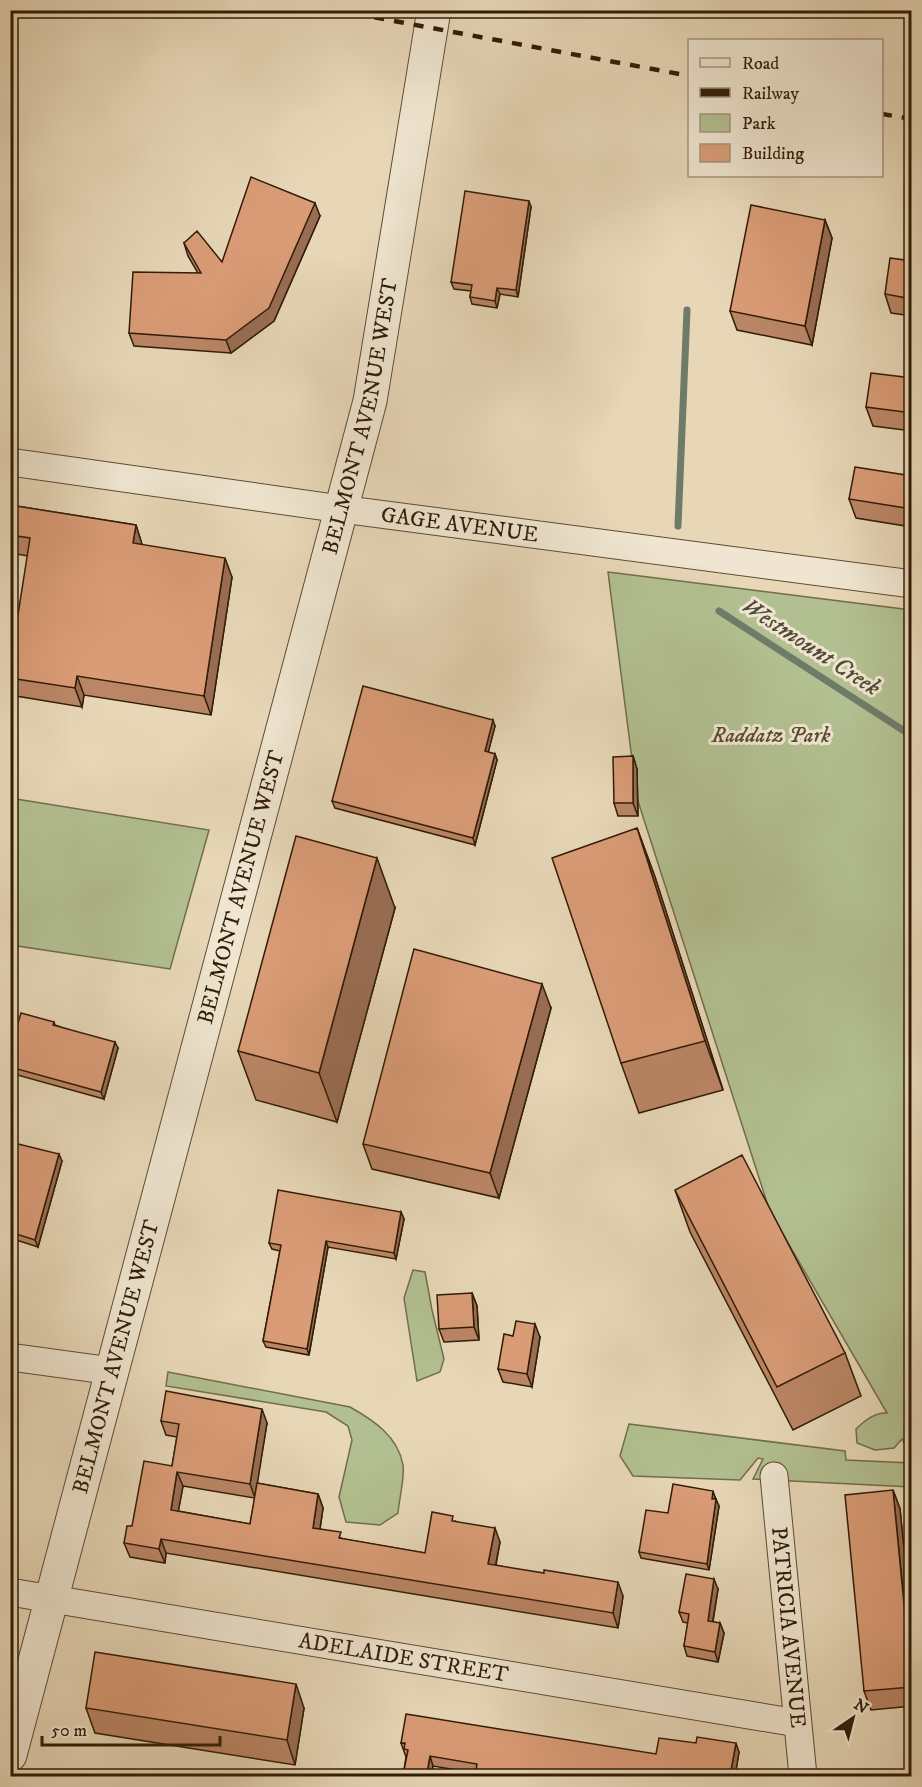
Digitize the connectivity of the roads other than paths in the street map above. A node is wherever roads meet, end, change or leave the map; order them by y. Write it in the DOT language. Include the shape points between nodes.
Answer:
graph roads {
  1 [pos="434,10"];
  2 [pos="10,462"];
  3 [pos="341,509"];
  4 [pos="912,584"];
  5 [pos="10,1357"];
  6 [pos="112,1371"];
  7 [pos="774,1476"];
  8 [pos="10,1592"];
  9 [pos="51,1598"];
  10 [pos="797,1723"];
  11 [pos="10,1755"];
  12 [pos="802,1776"];
  1 -- 3 [label="street, BELMONT AVENUE WEST" via="370,401"];
  2 -- 3 [label="street, GAGE AVENUE"];
  3 -- 4 [label="street, GAGE AVENUE"];
  3 -- 6 [label="street, BELMONT AVENUE WEST"];
  5 -- 6 [label="street"];
  6 -- 9 [label="street, BELMONT AVENUE WEST"];
  7 -- 10 [label="street, PATRICIA AVENUE"];
  8 -- 9 [label="street, ADELAIDE STREET"];
  9 -- 10 [label="street, ADELAIDE STREET"];
  9 -- 11 [label="street, BELMONT AVENUE WEST"];
  10 -- 12 [label="street, PATRICIA AVENUE"];
}
